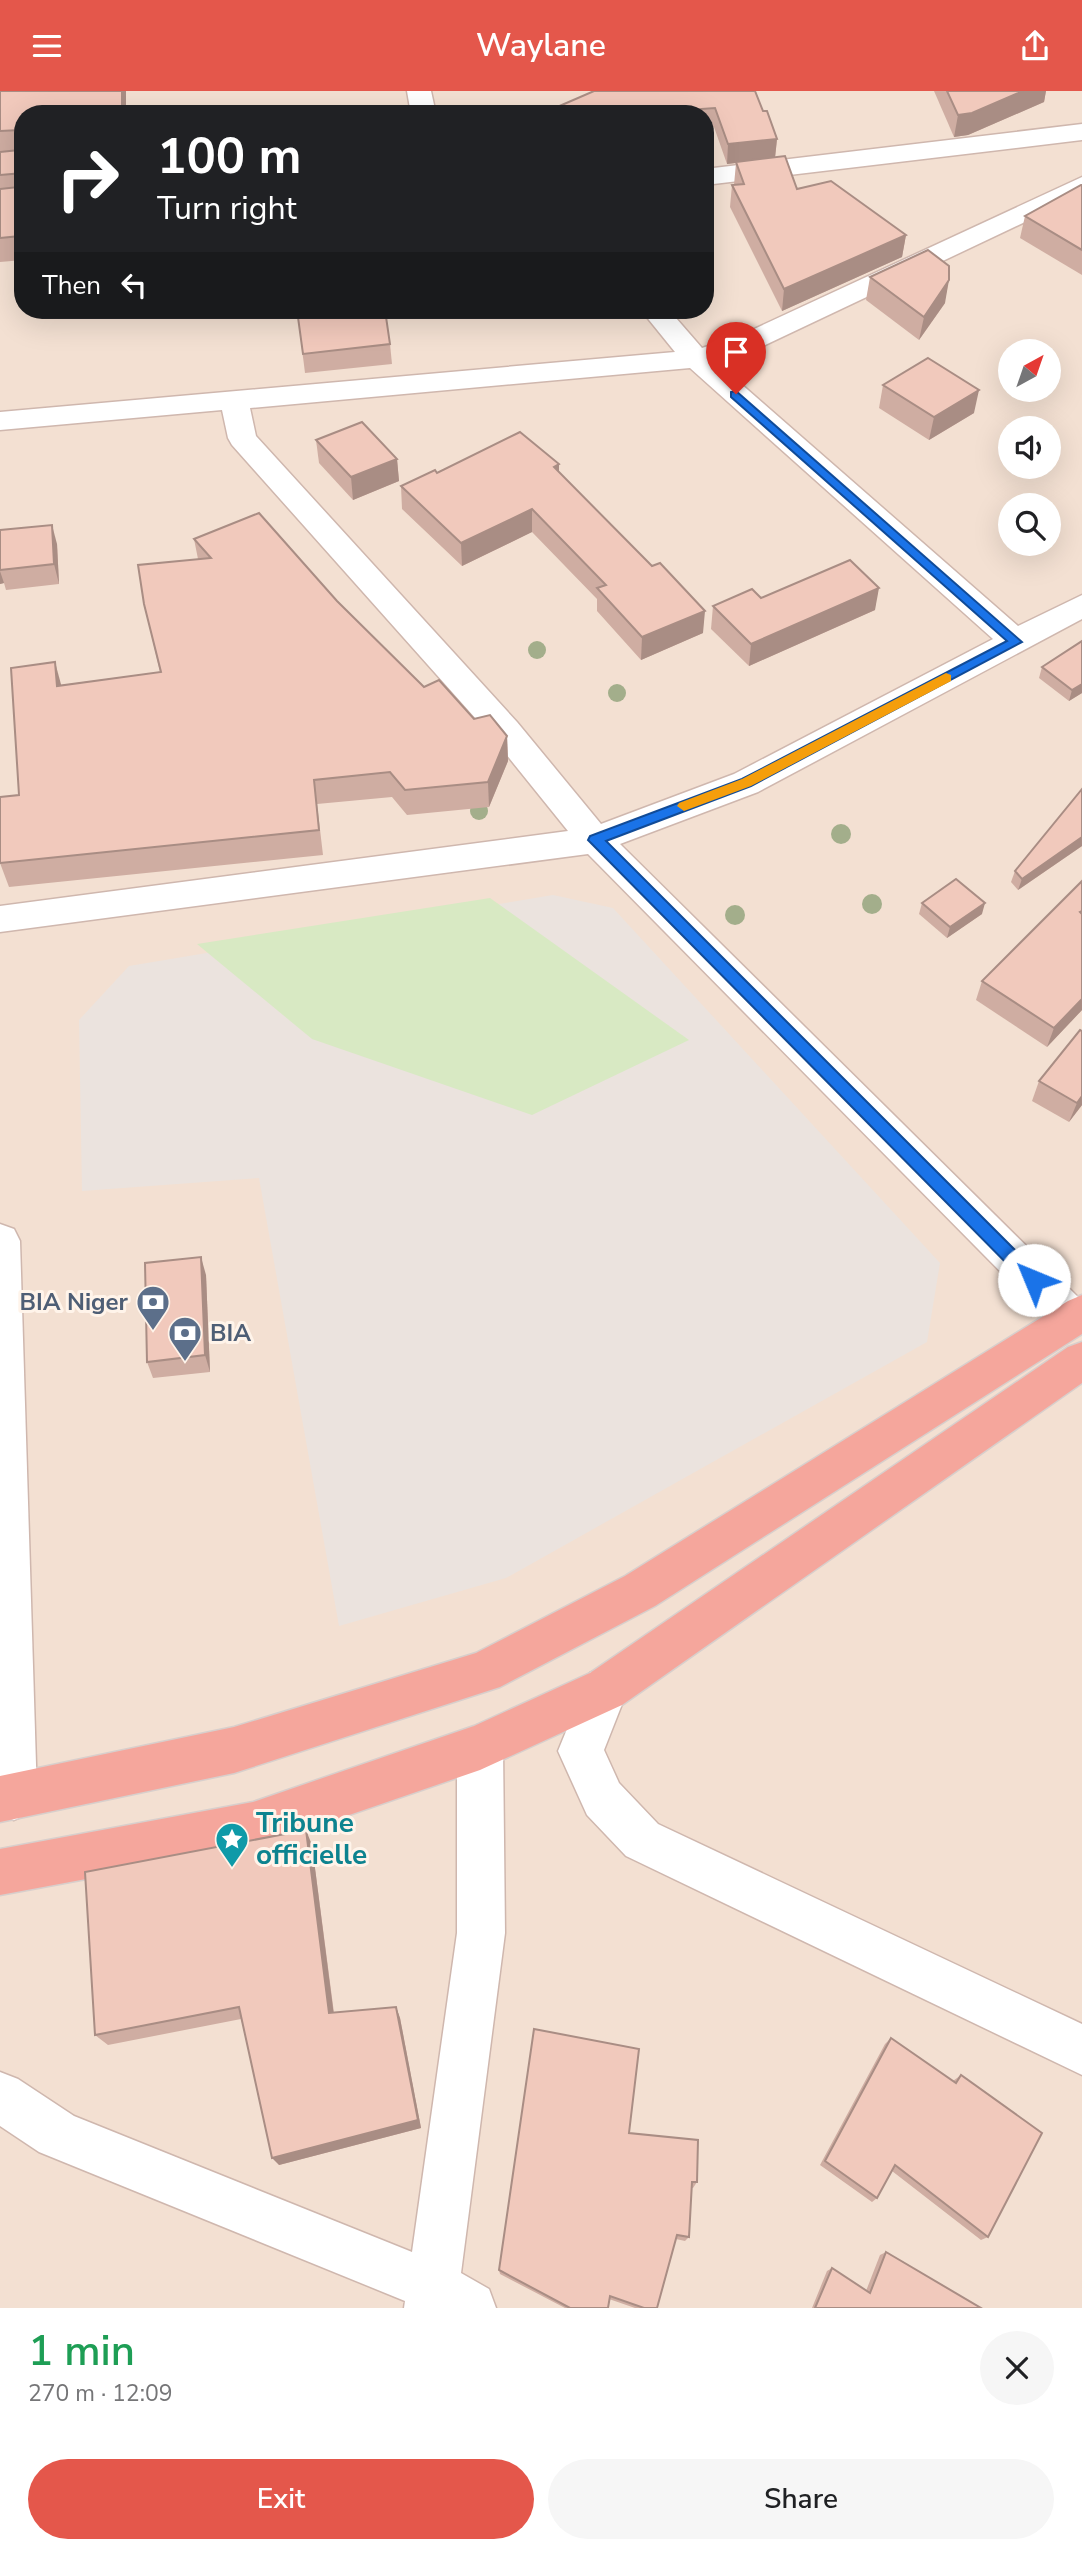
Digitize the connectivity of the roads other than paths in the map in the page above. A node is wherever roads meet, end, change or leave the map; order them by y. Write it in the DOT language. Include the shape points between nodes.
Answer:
graph roads {
  1 [pos="1082,132"];
  2 [pos="714,176"];
  3 [pos="1082,185"];
  4 [pos="663,319"];
  5 [pos="696,359"];
  6 [pos="234,399"];
  7 [pos="0,421"];
  8 [pos="1082,606"];
  9 [pos="1016,642"];
  10 [pos="595,840"];
  11 [pos="0,919"];
  12 [pos="0,1241"];
  13 [pos="1079,1331"];
  14 [pos="606,1689"];
  15 [pos="480,1747"];
  16 [pos="7,1798"];
  17 [pos="0,1873"];
  18 [pos="1082,2050"];
  19 [pos="0,2097"];
  20 [pos="445,2301"];
  1 -- 2 [label="street"];
  3 -- 5 [label="street" via="750,342"];
  4 -- 5 [label="street"];
  5 -- 6 [label="street"];
  5 -- 9 [label="street"];
  6 -- 7 [label="street"];
  6 -- 10 [label="street" via="242,438 505,730"];
  8 -- 9 [label="street"];
  9 -- 10 [label="street" via="746,783"];
  10 -- 11 [label="street"];
  10 -- 13 [label="street"];
  12 -- 16 [label="street"];
  13 -- 14 [label="highway"];
  13 -- 16 [label="highway" via="640,1591 484,1672 234,1751"];
  14 -- 15 [label="highway"];
  14 -- 18 [label="street" via="581,1751 603,1799 642,1840"];
  15 -- 17 [label="highway" via="253,1825"];
  15 -- 20 [label="street" via="481,1933"];
  19 -- 20 [label="street" via="57,2134"];
}
